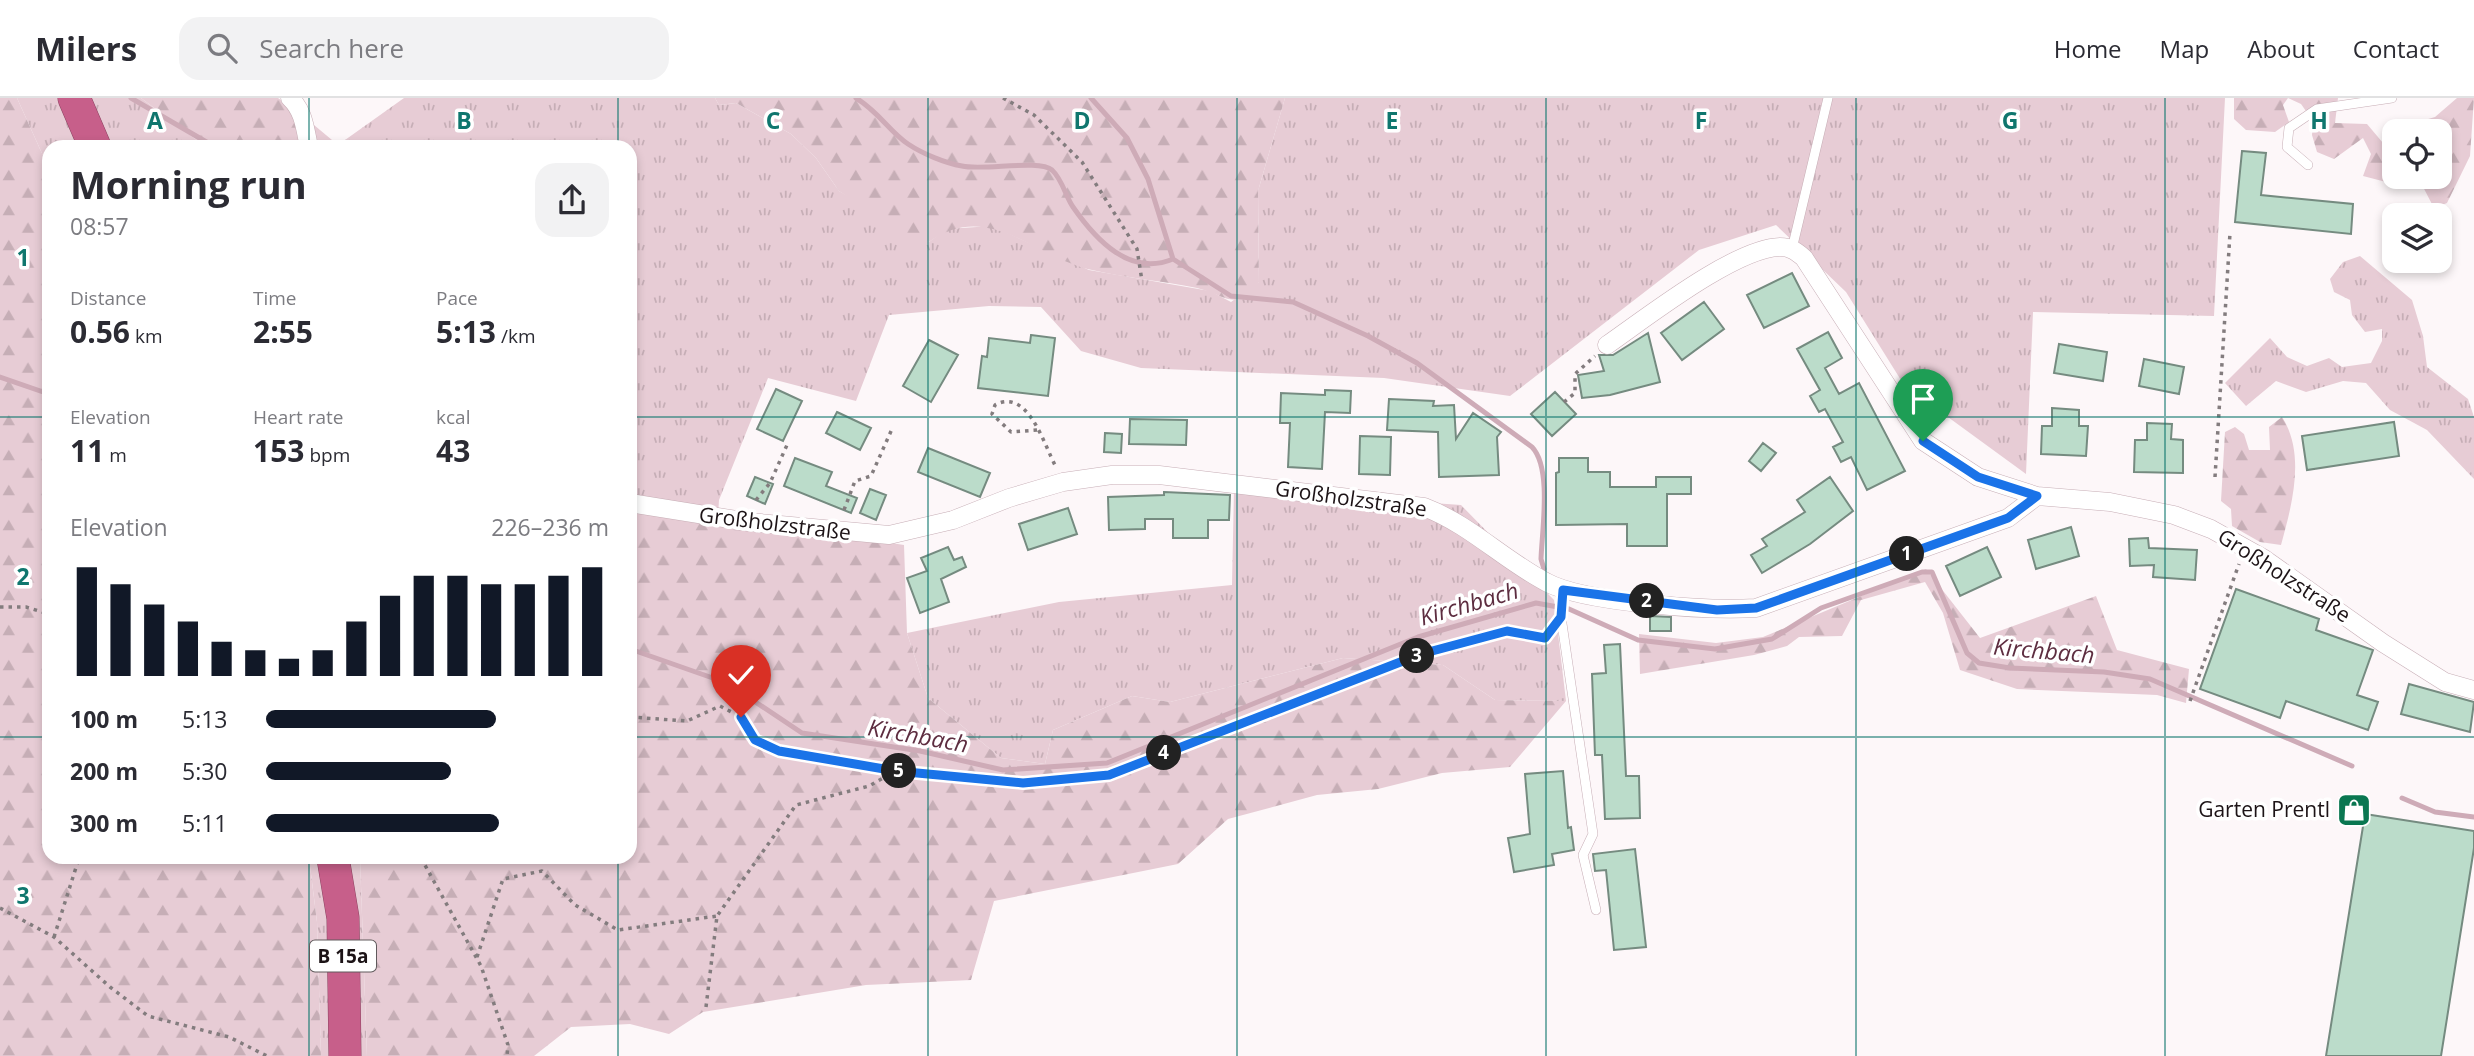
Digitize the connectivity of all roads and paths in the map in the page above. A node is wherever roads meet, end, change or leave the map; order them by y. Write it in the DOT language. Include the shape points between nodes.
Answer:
graph roads {
  1 [pos="74,98"];
  2 [pos="290,98"];
  3 [pos="1003,98"];
  4 [pos="1828,98"];
  5 [pos="2392,98"];
  6 [pos="92,140"];
  7 [pos="307,140"];
  8 [pos="2308,166"];
  9 [pos="2230,233"];
  10 [pos="1792,248"];
  11 [pos="1142,281"];
  12 [pos="1607,345"];
  13 [pos="1564,402"];
  14 [pos="892,429"];
  15 [pos="1037,430"];
  16 [pos="787,444"];
  17 [pos="2215,477"];
  18 [pos="1063,482"];
  19 [pos="2037,496"];
  20 [pos="756,500"];
  21 [pos="637,504"];
  22 [pos="844,510"];
  23 [pos="2246,550"];
  24 [pos="1563,590"];
  25 [pos="0,607"];
  26 [pos="42,612"];
  27 [pos="1561,617"];
  28 [pos="2474,690"];
  29 [pos="2190,701"];
  30 [pos="637,717"];
  31 [pos="896,771"];
  32 [pos="77,864"];
  33 [pos="334,864"];
  34 [pos="424,864"];
  35 [pos="0,908"];
  36 [pos="1596,910"];
  37 [pos="717,916"];
  38 [pos="54,937"];
  39 [pos="477,957"];
  40 [pos="706,1007"];
  41 [pos="267,1056"];
  42 [pos="345,1056"];
  43 [pos="507,1056"];
  1 -- 6 [label="highway"];
  2 -- 7 [label="street" via="298,105"];
  3 -- 11 [label="path" via="1034,115 1082,162 1138,248"];
  4 -- 10 [label="lane"];
  5 -- 8 [label="lane" via="2317,109 2289,128 2287,146"];
  9 -- 17 [label="path"];
  10 -- 12 [label="street" via="1779,247 1708,275"];
  10 -- 19 [label="street, Großholzstraße" via="1804,258 1923,441 1978,477"];
  12 -- 13 [label="path" via="1575,374 1575,393"];
  14 -- 22 [label="path" via="871,476 855,481"];
  15 -- 15 [label="path" via="1017,401 995,405 992,414 1011,432"];
  15 -- 18 [label="path"];
  16 -- 20 [label="path" via="770,483"];
  18 -- 21 [label="street, Großholzstraße" via="953,520 889,534 749,523"];
  18 -- 24 [label="street, Großholzstraße" via="1159,475 1424,506 1445,514 1514,564"];
  19 -- 23 [label="street, Großholzstraße" via="2110,502 2174,515 2211,529"];
  19 -- 24 [label="street, Großholzstraße" via="2008,518 1756,608 1717,610"];
  23 -- 28 [label="street, Großholzstraße" via="2445,682"];
  23 -- 29 [label="path"];
  24 -- 27 [label="lane"];
  25 -- 26 [label="path"];
  27 -- 31 [label="path" via="1545,638 1507,631 1421,654 1109,775 1023,783"];
  27 -- 36 [label="lane" via="1593,834 1584,855"];
  30 -- 31 [label="path" via="687,721 720,706 741,717 755,740 779,751"];
  31 -- 37 [label="path" via="869,786 796,805"];
  32 -- 38 [label="path"];
  33 -- 42 [label="highway, B 15a" via="343,918"];
  34 -- 39 [label="path"];
  35 -- 38 [label="path"];
  37 -- 39 [label="path" via="618,930 575,905 542,871 503,878"];
  37 -- 40 [label="path"];
  38 -- 41 [label="path" via="148,1016 229,1037"];
  39 -- 43 [label="path" via="508,1045"];
}
